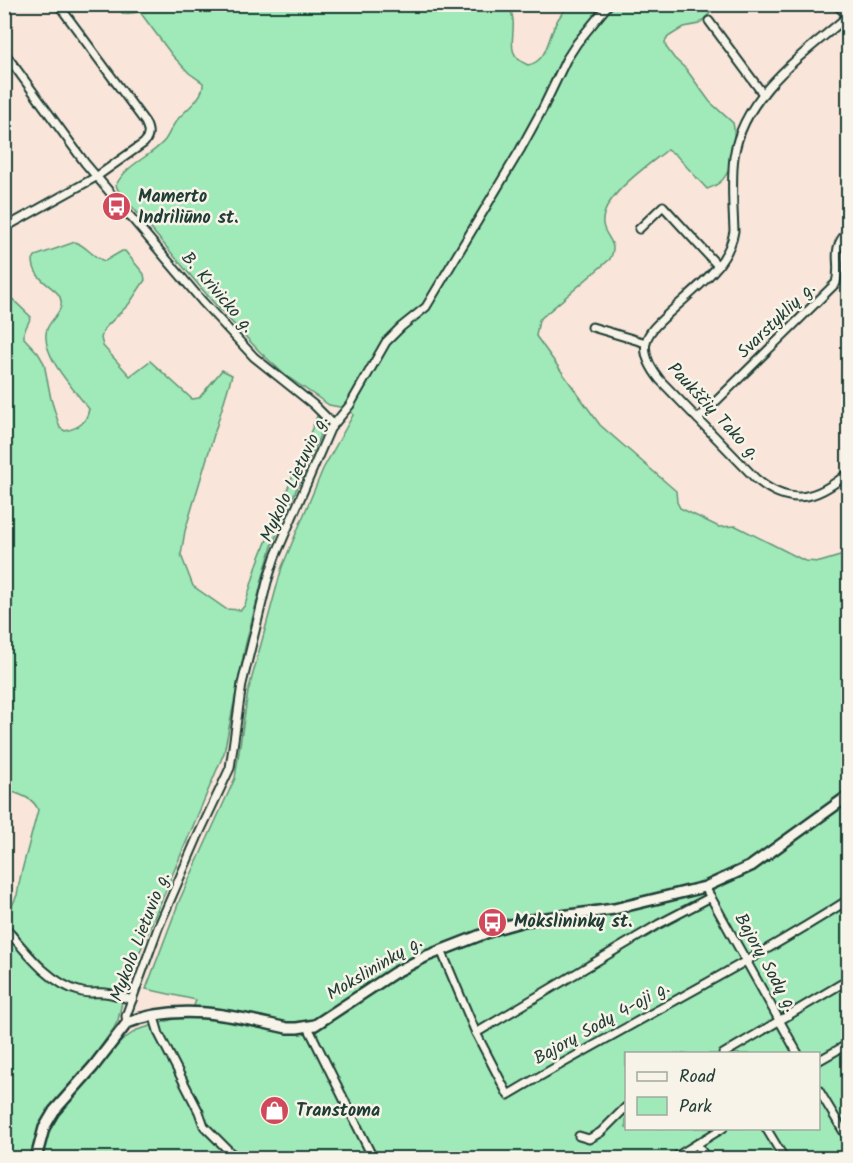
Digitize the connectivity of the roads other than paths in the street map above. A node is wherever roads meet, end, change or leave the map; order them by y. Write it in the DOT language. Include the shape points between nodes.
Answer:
graph roads {
  1 [pos="58,4"];
  2 [pos="609,4"];
  3 [pos="836,4"];
  4 [pos="848,16"];
  5 [pos="709,21"];
  6 [pos="4,52"];
  7 [pos="763,94"];
  8 [pos="96,177"];
  9 [pos="4,228"];
  10 [pos="639,229"];
  11 [pos="849,231"];
  12 [pos="718,266"];
  13 [pos="592,327"];
  14 [pos="646,342"];
  15 [pos="698,419"];
  16 [pos="333,424"];
  17 [pos="849,473"];
  18 [pos="849,796"];
  19 [pos="705,887"];
  20 [pos="711,897"];
  21 [pos="849,900"];
  22 [pos="4,926"];
  23 [pos="441,950"];
  24 [pos="746,960"];
  25 [pos="849,980"];
  26 [pos="132,1000"];
  27 [pos="154,1017"];
  28 [pos="780,1021"];
  29 [pos="127,1023"];
  30 [pos="308,1027"];
  31 [pos="476,1034"];
  32 [pos="849,1044"];
  33 [pos="725,1052"];
  34 [pos="797,1052"];
  35 [pos="820,1060"];
  36 [pos="820,1090"];
  37 [pos="625,1109"];
  38 [pos="845,1127"];
  39 [pos="720,1130"];
  40 [pos="767,1130"];
  41 [pos="579,1136"];
  42 [pos="849,1139"];
  43 [pos="697,1144"];
  44 [pos="36,1158"];
  45 [pos="236,1158"];
  46 [pos="373,1158"];
  47 [pos="674,1158"];
  48 [pos="706,1158"];
  49 [pos="784,1158"];
  1 -- 8 [label="street" via="148,128 144,143"];
  2 -- 16 [label="street, Mykolo Lietuvio g." via="566,60 500,186 426,307 386,342 350,405"];
  3 -- 4 [label="street"];
  4 -- 7 [label="street"];
  5 -- 7 [label="street"];
  6 -- 8 [label="street, B. Krivicko g."];
  7 -- 12 [label="street" via="744,123 737,146 733,242"];
  8 -- 9 [label="street"];
  8 -- 16 [label="street, B. Krivicko g." via="254,357"];
  10 -- 12 [label="street" via="663,206"];
  11 -- 15 [label="street, Svarstyklių g." via="837,249 836,283"];
  12 -- 14 [label="street" via="658,324"];
  13 -- 14 [label="street"];
  14 -- 15 [label="street, Paukščių Tako g." via="652,370"];
  15 -- 17 [label="street, Paukščių Tako g." via="773,492 790,497 811,496"];
  16 -- 26 [label="street, Mykolo Lietuvio g." via="267,582 242,684 230,768 158,928"];
  18 -- 19 [label="street, Mokslininkų g." via="751,866"];
  19 -- 20 [label="street, Bajorų Sodų g."];
  19 -- 23 [label="street, Mokslininkų g." via="614,909 510,924"];
  20 -- 24 [label="street, Bajorų Sodų g."];
  20 -- 31 [label="street"];
  21 -- 24 [label="street, Bajorų Sodų 4-oji g."];
  22 -- 26 [label="street" via="31,958 59,982 78,991"];
  23 -- 30 [label="street, Mokslininkų g."];
  23 -- 31 [label="street, Bajorų Sodų 4-oji g."];
  24 -- 28 [label="street, Bajorų Sodų g."];
  24 -- 31 [label="street, Bajorų Sodų 4-oji g." via="508,1095"];
  25 -- 28 [label="street"];
  26 -- 29 [label="street, Mykolo Lietuvio g."];
  27 -- 29 [label="street, Mokslininkų g."];
  27 -- 30 [label="street, Mokslininkų g." via="197,1011 287,1028"];
  27 -- 45 [label="street" via="204,1126"];
  28 -- 33 [label="street"];
  28 -- 34 [label="street, Bajorų Sodų g."];
  29 -- 44 [label="street" via="54,1111 44,1128"];
  30 -- 46 [label="street"];
  32 -- 35 [label="street"];
  36 -- 38 [label="street"];
  37 -- 41 [label="street" via="602,1132 590,1139"];
  38 -- 42 [label="street"];
  39 -- 43 [label="street"];
  40 -- 49 [label="street"];
  43 -- 47 [label="street"];
  43 -- 48 [label="street"];
}
